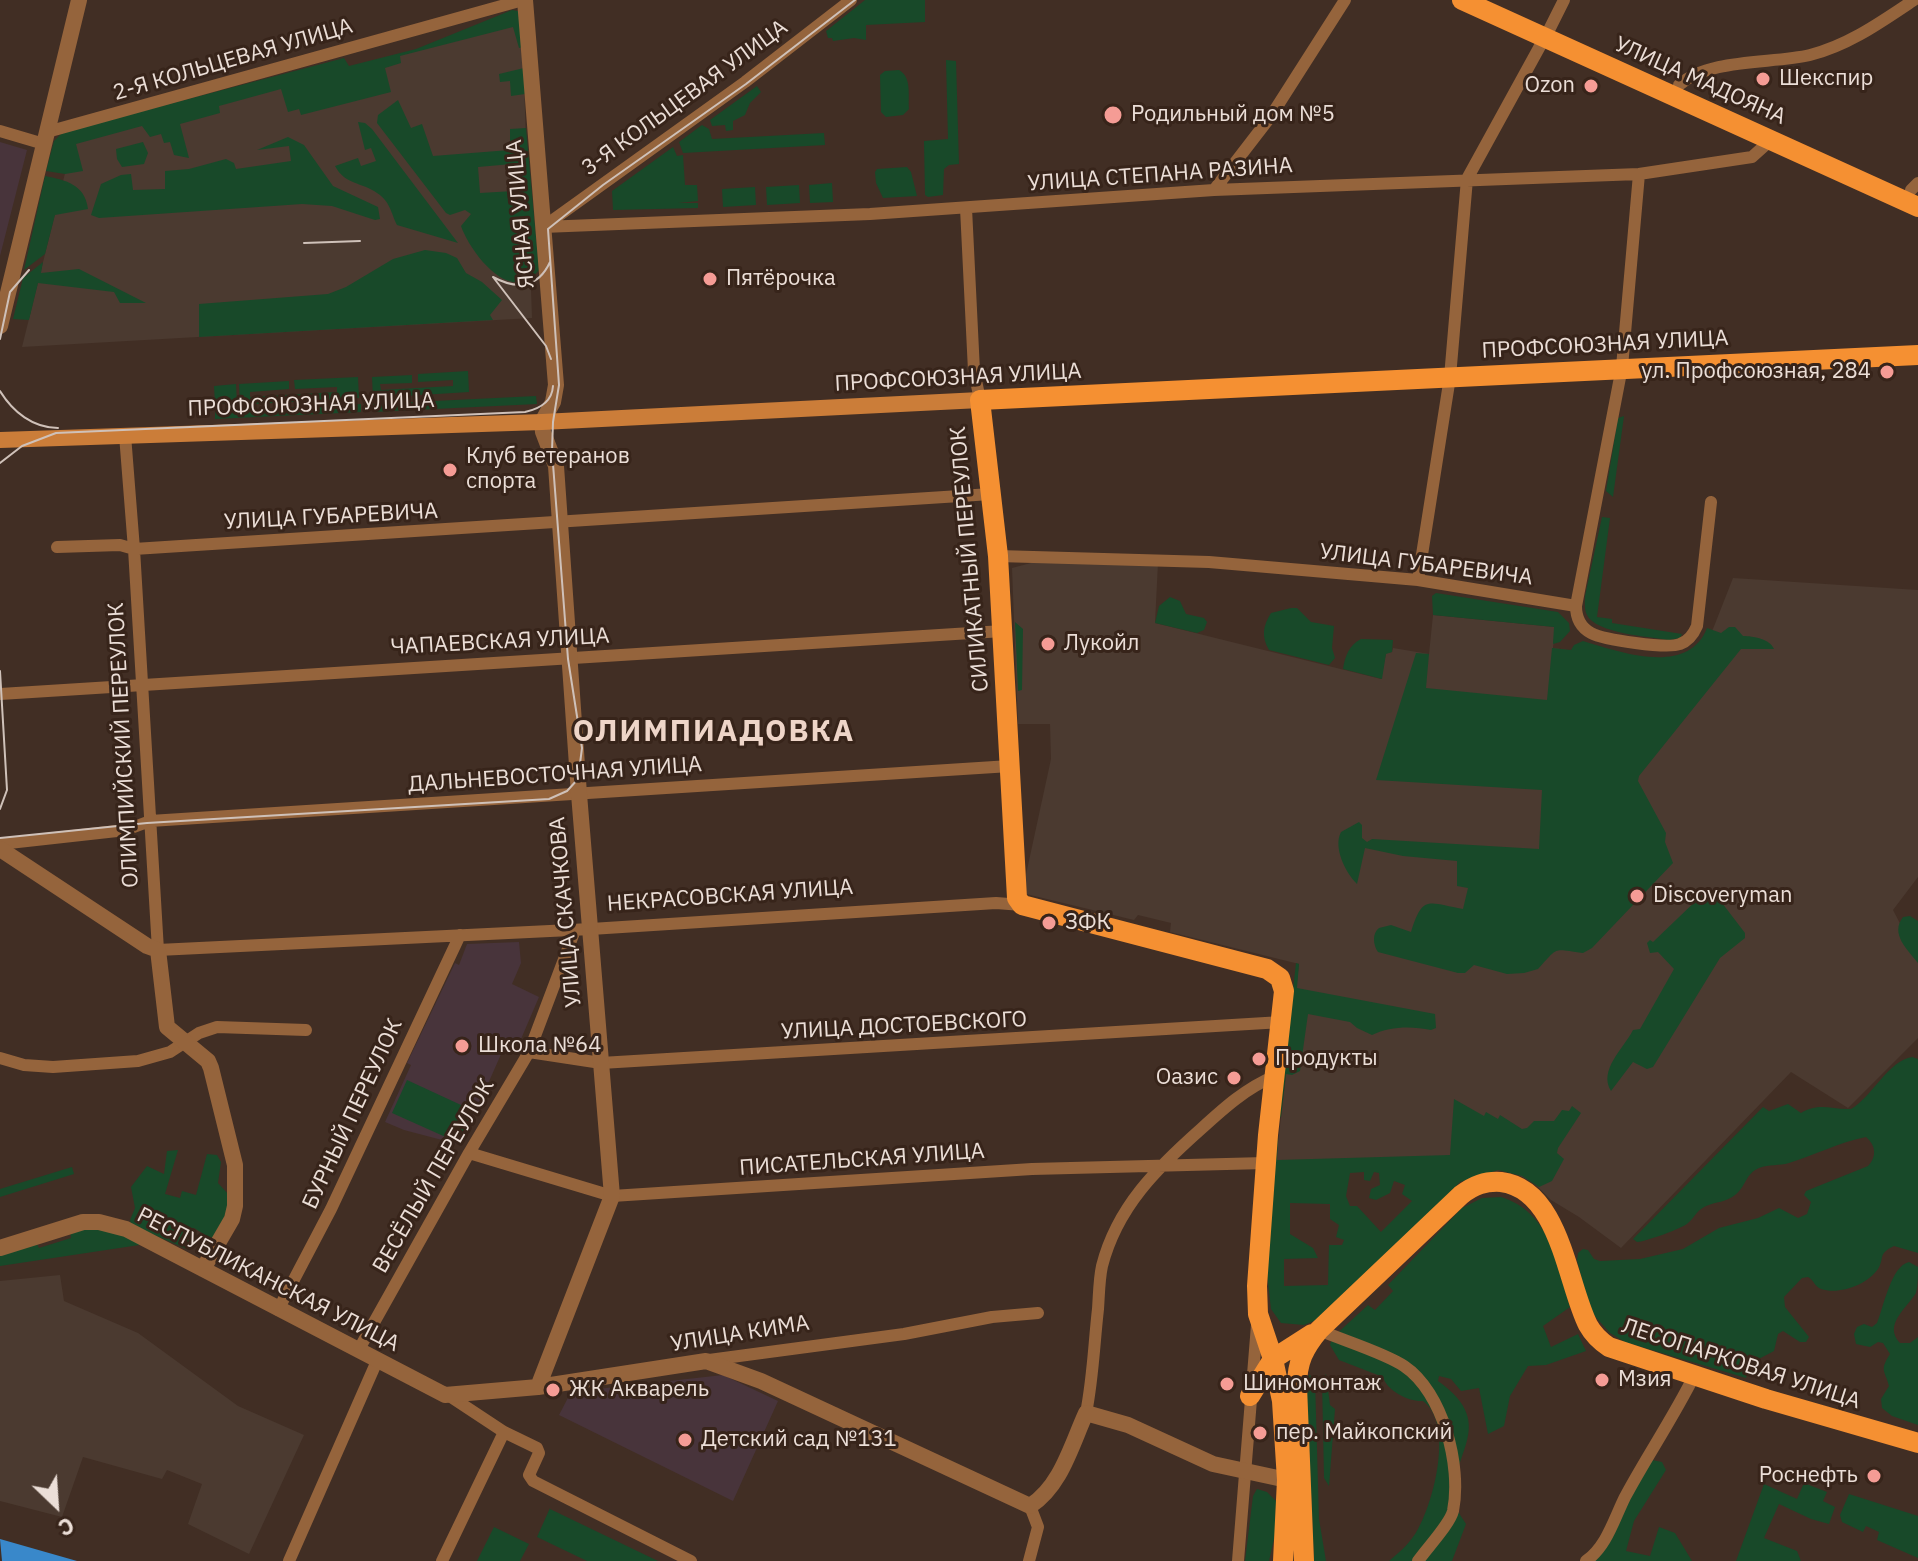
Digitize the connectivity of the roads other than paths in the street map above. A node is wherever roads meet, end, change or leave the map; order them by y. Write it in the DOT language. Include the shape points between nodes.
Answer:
graph roads {
  1 [pos="79,0"];
  2 [pos="524,0"];
  3 [pos="851,0"];
  4 [pos="1345,0"];
  5 [pos="1462,0"];
  6 [pos="1488,0"];
  7 [pos="1564,0"];
  8 [pos="1914,0"];
  9 [pos="1547,33"];
  10 [pos="1679,85"];
  11 [pos="0,131"];
  12 [pos="45,138"];
  13 [pos="1772,139"];
  14 [pos="1639,174"];
  15 [pos="1467,179"];
  16 [pos="1214,190"];
  17 [pos="1916,193"];
  18 [pos="966,208"];
  19 [pos="543,227"];
  20 [pos="0,321"];
  21 [pos="1918,355"];
  22 [pos="1622,367"];
  23 [pos="1450,377"];
  24 [pos="980,400"];
  25 [pos="542,422"];
  26 [pos="125,435"];
  27 [pos="0,440"];
  28 [pos="991,494"];
  29 [pos="1711,502"];
  30 [pos="561,524"];
  31 [pos="57,547"];
  32 [pos="134,549"];
  33 [pos="998,556"];
  34 [pos="1418,580"];
  35 [pos="1576,606"];
  36 [pos="1003,631"];
  37 [pos="571,658"];
  38 [pos="142,683"];
  39 [pos="0,694"];
  40 [pos="1010,766"];
  41 [pos="579,794"];
  42 [pos="150,821"];
  43 [pos="1,847"];
  44 [pos="1022,905"];
  45 [pos="583,929"];
  46 [pos="460,935"];
  47 [pos="158,950"];
  48 [pos="1282,1022"];
  49 [pos="306,1030"];
  50 [pos="185,1043"];
  51 [pos="529,1052"];
  52 [pos="1,1056"];
  53 [pos="601,1063"];
  54 [pos="1275,1076"];
  55 [pos="469,1153"];
  56 [pos="1265,1163"];
  57 [pos="1163,1164"];
  58 [pos="612,1196"];
  59 [pos="0,1248"];
  60 [pos="203,1269"];
  61 [pos="278,1310"];
  62 [pos="1038,1313"];
  63 [pos="1258,1314"];
  64 [pos="1319,1330"];
  65 [pos="358,1351"];
  66 [pos="377,1361"];
  67 [pos="706,1361"];
  68 [pos="1282,1373"];
  69 [pos="1694,1376"];
  70 [pos="538,1387"];
  71 [pos="448,1395"];
  72 [pos="1250,1396"];
  73 [pos="1086,1413"];
  74 [pos="504,1432"];
  75 [pos="1918,1443"];
  76 [pos="1246,1472"];
  77 [pos="1287,1480"];
  78 [pos="1030,1506"];
  79 [pos="1418,1560"];
  80 [pos="289,1561"];
  81 [pos="442,1561"];
  82 [pos="691,1561"];
  83 [pos="1029,1561"];
  84 [pos="1238,1561"];
  85 [pos="1283,1561"];
  86 [pos="1304,1561"];
  87 [pos="1586,1561"];
  1 -- 12 [label="street"];
  2 -- 12 [label="street, 2-Я КОЛЬЦЕВАЯ УЛИЦА"];
  2 -- 19 [label="street, ЯСНАЯ УЛИЦА"];
  3 -- 19 [label="street, 3-Я КОЛЬЦЕВАЯ УЛИЦА"];
  4 -- 16 [label="street" via="1271,116"];
  5 -- 9 [label="main road, УЛИЦА МАДОЯНА"];
  6 -- 9 [label="main road, УЛИЦА МАДОЯНА"];
  7 -- 9 [label="street"];
  8 -- 10 [label="street" via="1837,46 1717,68"];
  9 -- 10 [label="main road, УЛИЦА МАДОЯНА"];
  9 -- 13 [label="main road, УЛИЦА МАДОЯНА"];
  9 -- 15 [label="street"];
  10 -- 17 [label="main road, УЛИЦА МАДОЯНА"];
  11 -- 12 [label="street"];
  12 -- 20 [label="street"];
  13 -- 14 [label="street, УЛИЦА СТЕПАНА РАЗИНА" via="1752,157"];
  13 -- 17 [label="main road, УЛИЦА МАДОЯНА"];
  14 -- 15 [label="street, УЛИЦА СТЕПАНА РАЗИНА"];
  14 -- 22 [label="street"];
  15 -- 16 [label="street, УЛИЦА СТЕПАНА РАЗИНА"];
  15 -- 23 [label="street"];
  16 -- 18 [label="street, УЛИЦА СТЕПАНА РАЗИНА"];
  18 -- 19 [label="street, УЛИЦА СТЕПАНА РАЗИНА"];
  18 -- 24 [label="street, СИЛИКАТНЫЙ ПЕРЕУЛОК"];
  19 -- 25 [label="street, ЯСНАЯ УЛИЦА" via="556,385"];
  21 -- 22 [label="main road, ПРОФСОЮЗНАЯ УЛИЦА"];
  22 -- 23 [label="main road, ПРОФСОЮЗНАЯ УЛИЦА"];
  22 -- 35 [label="street"];
  23 -- 24 [label="main road, ПРОФСОЮЗНАЯ УЛИЦА"];
  23 -- 34 [label="street"];
  24 -- 25 [label="main road, ПРОФСОЮЗНАЯ УЛИЦА"];
  24 -- 28 [label="main road, СИЛИКАТНЫЙ ПЕРЕУЛОК"];
  25 -- 26 [label="main road, ПРОФСОЮЗНАЯ УЛИЦА"];
  25 -- 30 [label="street, УЛИЦА СКАЧКОВА" via="556,466"];
  26 -- 27 [label="main road, ПРОФСОЮЗНАЯ УЛИЦА"];
  26 -- 32 [label="street, ОЛИМПИЙСКИЙ ПЕРЕУЛОК"];
  28 -- 30 [label="street, УЛИЦА ГУБАРЕВИЧА"];
  28 -- 33 [label="main road, СИЛИКАТНЫЙ ПЕРЕУЛОК"];
  29 -- 35 [label="street" via="1697,626 1688,640 1667,646 1601,637 1580,623"];
  30 -- 32 [label="street, УЛИЦА ГУБАРЕВИЧА"];
  30 -- 37 [label="street, УЛИЦА СКАЧКОВА"];
  31 -- 32 [label="street, УЛИЦА ГУБАРЕВИЧА"];
  32 -- 38 [label="street, ОЛИМПИЙСКИЙ ПЕРЕУЛОК"];
  33 -- 34 [label="street, УЛИЦА ГУБАРЕВИЧА" via="1194,561"];
  33 -- 36 [label="main road, СИЛИКАТНЫЙ ПЕРЕУЛОК"];
  34 -- 35 [label="street, УЛИЦА ГУБАРЕВИЧА"];
  36 -- 37 [label="street, ЧАПАЕВСКАЯ УЛИЦА"];
  36 -- 40 [label="main road, СИЛИКАТНЫЙ ПЕРЕУЛОК"];
  37 -- 38 [label="street, ЧАПАЕВСКАЯ УЛИЦА"];
  37 -- 41 [label="street, УЛИЦА СКАЧКОВА"];
  38 -- 39 [label="street, ЧАПАЕВСКАЯ УЛИЦА"];
  38 -- 42 [label="street, ОЛИМПИЙСКИЙ ПЕРЕУЛОК"];
  40 -- 41 [label="street, ДАЛЬНЕВОСТОЧНАЯ УЛИЦА"];
  40 -- 44 [label="main road, СИЛИКАТНЫЙ ПЕРЕУЛОК" via="1015,891"];
  41 -- 42 [label="street, ДАЛЬНЕВОСТОЧНАЯ УЛИЦА"];
  41 -- 45 [label="street, УЛИЦА СКАЧКОВА"];
  42 -- 43 [label="street, ДАЛЬНЕВОСТОЧНАЯ УЛИЦА" via="126,830"];
  42 -- 47 [label="street, ОЛИМПИЙСКИЙ ПЕРЕУЛОК"];
  43 -- 47 [label="street"];
  44 -- 45 [label="street, НЕКРАСОВСКАЯ УЛИЦА"];
  44 -- 48 [label="main road, НЕКРАСОВСКАЯ УЛИЦА" via="1267,969 1280,978 1284,991"];
  45 -- 46 [label="street, НЕКРАСОВСКАЯ УЛИЦА"];
  45 -- 51 [label="street, ВЕСЁЛЫЙ ПЕРЕУЛОК"];
  45 -- 53 [label="street, УЛИЦА СКАЧКОВА"];
  46 -- 47 [label="street, НЕКРАСОВСКАЯ УЛИЦА"];
  46 -- 61 [label="street, БУРНЫЙ ПЕРЕУЛОК"];
  47 -- 50 [label="street, ОЛИМПИЙСКИЙ ПЕРЕУЛОК" via="165,1021"];
  48 -- 53 [label="street, УЛИЦА ДОСТОЕВСКОГО"];
  48 -- 54 [label="main road"];
  49 -- 50 [label="street" via="217,1027"];
  50 -- 52 [label="street" via="157,1057 53,1067 24,1065"];
  50 -- 60 [label="street, ОЛИМПИЙСКИЙ ПЕРЕУЛОК" via="211,1068 236,1175 232,1219"];
  51 -- 53 [label="street, УЛИЦА ДОСТОЕВСКОГО"];
  51 -- 55 [label="street, ВЕСЁЛЫЙ ПЕРЕУЛОК"];
  53 -- 58 [label="street, УЛИЦА СКАЧКОВА"];
  54 -- 56 [label="main road"];
  54 -- 57 [label="street" via="1226,1106"];
  55 -- 58 [label="street, ПИСАТЕЛЬСКАЯ УЛИЦА"];
  55 -- 65 [label="street, ВЕСЁЛЫЙ ПЕРЕУЛОК"];
  56 -- 57 [label="street, ПИСАТЕЛЬСКАЯ УЛИЦА"];
  56 -- 63 [label="main road"];
  57 -- 58 [label="street, ПИСАТЕЛЬСКАЯ УЛИЦА"];
  57 -- 73 [label="street" via="1129,1203 1101,1269"];
  58 -- 70 [label="street, УЛИЦА СКАЧКОВА"];
  59 -- 60 [label="street, РЕСПУБЛИКАНСКАЯ УЛИЦА" via="83,1222 99,1222 126,1229"];
  60 -- 61 [label="street, РЕСПУБЛИКАНСКАЯ УЛИЦА"];
  61 -- 65 [label="street, РЕСПУБЛИКАНСКАЯ УЛИЦА"];
  62 -- 67 [label="street, УЛИЦА КИМА"];
  63 -- 64 [label="main road" via="1280,1334"];
  63 -- 68 [label="main road"];
  63 -- 72 [label="street"];
  64 -- 68 [label="main road"];
  64 -- 68 [label="main road"];
  64 -- 69 [label="main road, ЛЕСОПАРКОВАЯ УЛИЦА" via="1461,1195 1485,1182 1502,1182 1522,1189 1545,1215 1597,1338 1617,1351"];
  64 -- 79 [label="street" via="1404,1365 1441,1412 1454,1471 1452,1513"];
  65 -- 66 [label="street, РЕСПУБЛИКАНСКАЯ УЛИЦА"];
  66 -- 71 [label="street, РЕСПУБЛИКАНСКАЯ УЛИЦА"];
  66 -- 80 [label="street"];
  67 -- 70 [label="street, УЛИЦА КИМА"];
  67 -- 78 [label="street" via="761,1381"];
  68 -- 72 [label="main road"];
  68 -- 77 [label="main road"];
  68 -- 86 [label="main road"];
  69 -- 75 [label="main road, ЛЕСОПАРКОВАЯ УЛИЦА"];
  69 -- 87 [label="street" via="1606,1540"];
  70 -- 71 [label="street, УЛИЦА КИМА"];
  71 -- 74 [label="street, РЕСПУБЛИКАНСКАЯ УЛИЦА"];
  72 -- 76 [label="street"];
  73 -- 76 [label="street"];
  73 -- 78 [label="street" via="1053,1487"];
  74 -- 81 [label="street"];
  74 -- 82 [label="street, РЕСПУБЛИКАНСКАЯ УЛИЦА" via="539,1450 529,1472 533,1481"];
  76 -- 77 [label="street"];
  76 -- 84 [label="street"];
  77 -- 85 [label="main road"];
  78 -- 83 [label="street" via="1038,1527"];
}
